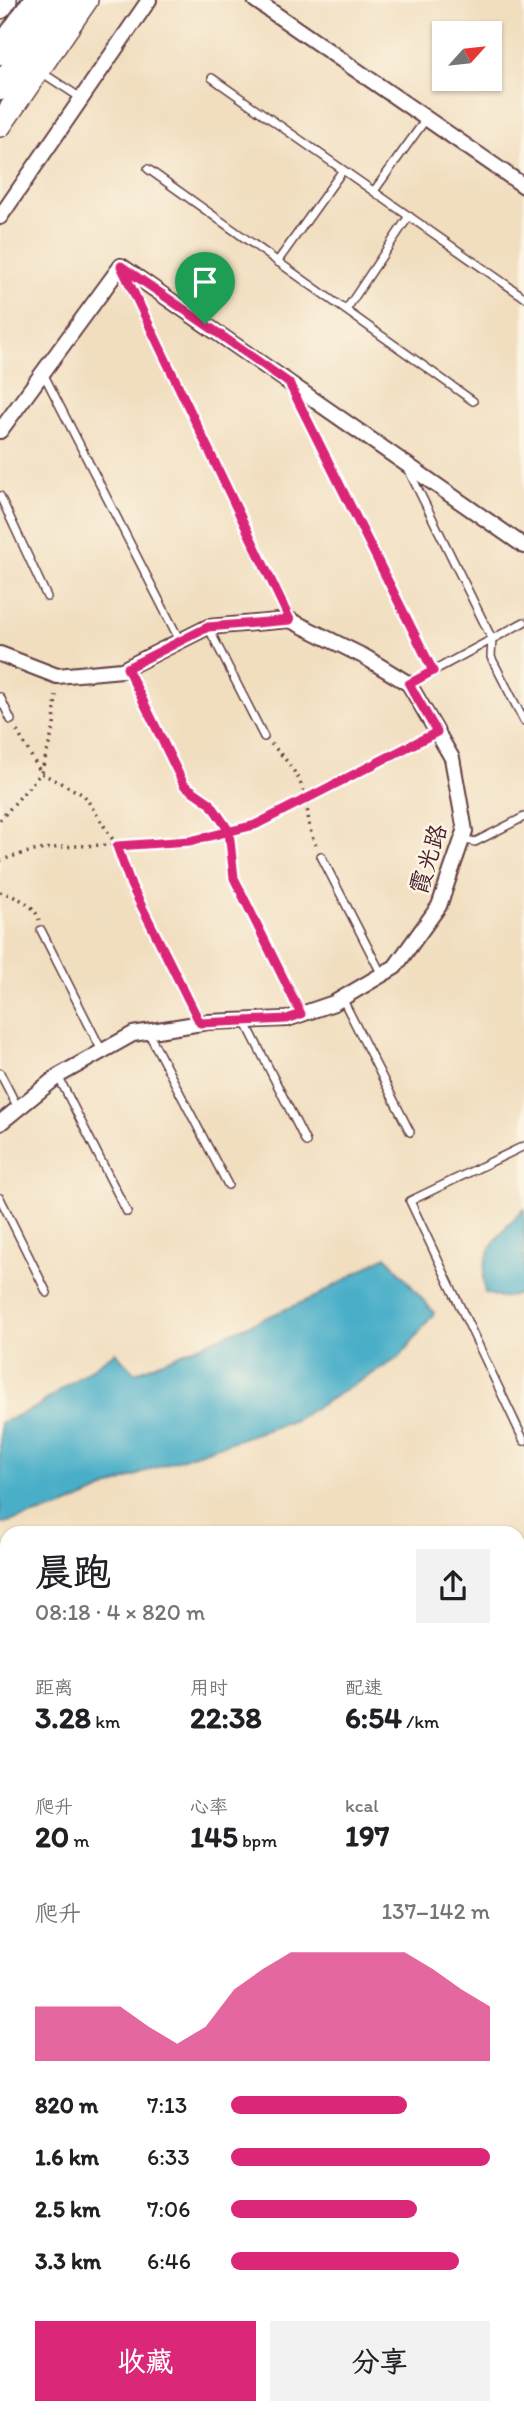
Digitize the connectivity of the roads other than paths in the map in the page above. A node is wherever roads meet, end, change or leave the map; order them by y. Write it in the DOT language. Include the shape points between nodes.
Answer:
graph roads {
  1 [pos="5,0"];
  2 [pos="36,0"];
  3 [pos="60,0"];
  4 [pos="86,0"];
  5 [pos="149,0"];
  6 [pos="255,0"];
  7 [pos="0,7"];
  8 [pos="12,56"];
  9 [pos="212,78"];
  10 [pos="0,88"];
  11 [pos="81,98"];
  12 [pos="427,118"];
  13 [pos="0,125"];
  14 [pos="148,169"];
  15 [pos="343,170"];
  16 [pos="524,186"];
  17 [pos="374,191"];
  18 [pos="409,216"];
  19 [pos="0,217"];
  20 [pos="277,262"];
  21 [pos="121,266"];
  22 [pos="524,296"];
  23 [pos="346,310"];
  24 [pos="43,372"];
  25 [pos="289,383"];
  26 [pos="473,401"];
  27 [pos="0,430"];
  28 [pos="406,465"];
  29 [pos="0,496"];
  30 [pos="524,547"];
  31 [pos="47,597"];
  32 [pos="290,620"];
  33 [pos="524,622"];
  34 [pos="208,627"];
  35 [pos="492,639"];
  36 [pos="180,641"];
  37 [pos="0,654"];
  38 [pos="127,668"];
  39 [pos="433,671"];
  40 [pos="409,684"];
  41 [pos="0,696"];
  42 [pos="11,720"];
  43 [pos="524,721"];
  44 [pos="264,737"];
  45 [pos="184,785"];
  46 [pos="524,817"];
  47 [pos="462,839"];
  48 [pos="321,856"];
  49 [pos="234,878"];
  50 [pos="131,885"];
  51 [pos="41,930"];
  52 [pos="382,975"];
  53 [pos="342,998"];
  54 [pos="301,1014"];
  55 [pos="245,1021"];
  56 [pos="200,1023"];
  57 [pos="147,1032"];
  58 [pos="102,1052"];
  59 [pos="0,1073"];
  60 [pos="58,1076"];
  61 [pos="18,1108"];
  62 [pos="0,1123"];
  63 [pos="410,1132"];
  64 [pos="306,1142"];
  65 [pos="524,1146"];
  66 [pos="228,1185"];
  67 [pos="0,1198"];
  68 [pos="127,1212"];
  69 [pos="47,1293"];
  70 [pos="524,1441"];
  1 -- 7 [label="main road"];
  2 -- 8 [label="highway"];
  3 -- 8 [label="highway"];
  4 -- 8 [label="main road"];
  5 -- 11 [label="street"];
  6 -- 12 [label="street"];
  8 -- 10 [label="highway"];
  8 -- 11 [label="lane"];
  8 -- 13 [label="main road"];
  9 -- 15 [label="lane"];
  11 -- 19 [label="street"];
  12 -- 16 [label="street"];
  12 -- 17 [label="lane"];
  14 -- 20 [label="lane"];
  15 -- 17 [label="lane"];
  15 -- 20 [label="lane"];
  17 -- 18 [label="lane"];
  18 -- 22 [label="lane"];
  18 -- 23 [label="lane"];
  20 -- 23 [label="lane"];
  21 -- 24 [label="street"];
  21 -- 25 [label="street"];
  21 -- 32 [label="lane"];
  23 -- 26 [label="lane"];
  24 -- 27 [label="street"];
  24 -- 36 [label="lane"];
  25 -- 28 [label="street"];
  25 -- 39 [label="lane"];
  28 -- 30 [label="street"];
  28 -- 35 [label="lane"];
  29 -- 31 [label="lane"];
  32 -- 34 [label="street"];
  32 -- 40 [label="street, 霞光路"];
  33 -- 35 [label="lane"];
  34 -- 36 [label="street"];
  34 -- 44 [label="lane"];
  35 -- 39 [label="lane"];
  35 -- 43 [label="lane" via="491,657"];
  36 -- 38 [label="street"];
  37 -- 38 [label="street" via="57,676"];
  38 -- 45 [label="lane"];
  39 -- 40 [label="lane"];
  40 -- 47 [label="street, 霞光路" via="452,758 465,831"];
  41 -- 42 [label="lane"];
  46 -- 47 [label="lane" via="475,842"];
  47 -- 52 [label="street, 霞光路" via="439,906 394,967"];
  48 -- 52 [label="lane"];
  49 -- 54 [label="lane"];
  50 -- 56 [label="lane"];
  51 -- 58 [label="lane"];
  52 -- 53 [label="street, 霞光路"];
  53 -- 54 [label="street, 霞光路"];
  53 -- 63 [label="lane"];
  54 -- 55 [label="street, 霞光路"];
  55 -- 56 [label="street, 霞光路"];
  55 -- 64 [label="lane"];
  56 -- 57 [label="street, 霞光路"];
  57 -- 58 [label="street, 霞光路" via="133,1034"];
  57 -- 66 [label="lane"];
  58 -- 60 [label="street, 霞光路"];
  59 -- 61 [label="lane"];
  60 -- 61 [label="street, 霞光路"];
  60 -- 68 [label="lane"];
  61 -- 62 [label="street, 霞光路"];
  65 -- 70 [label="lane" via="410,1202"];
  67 -- 69 [label="lane"];
}
